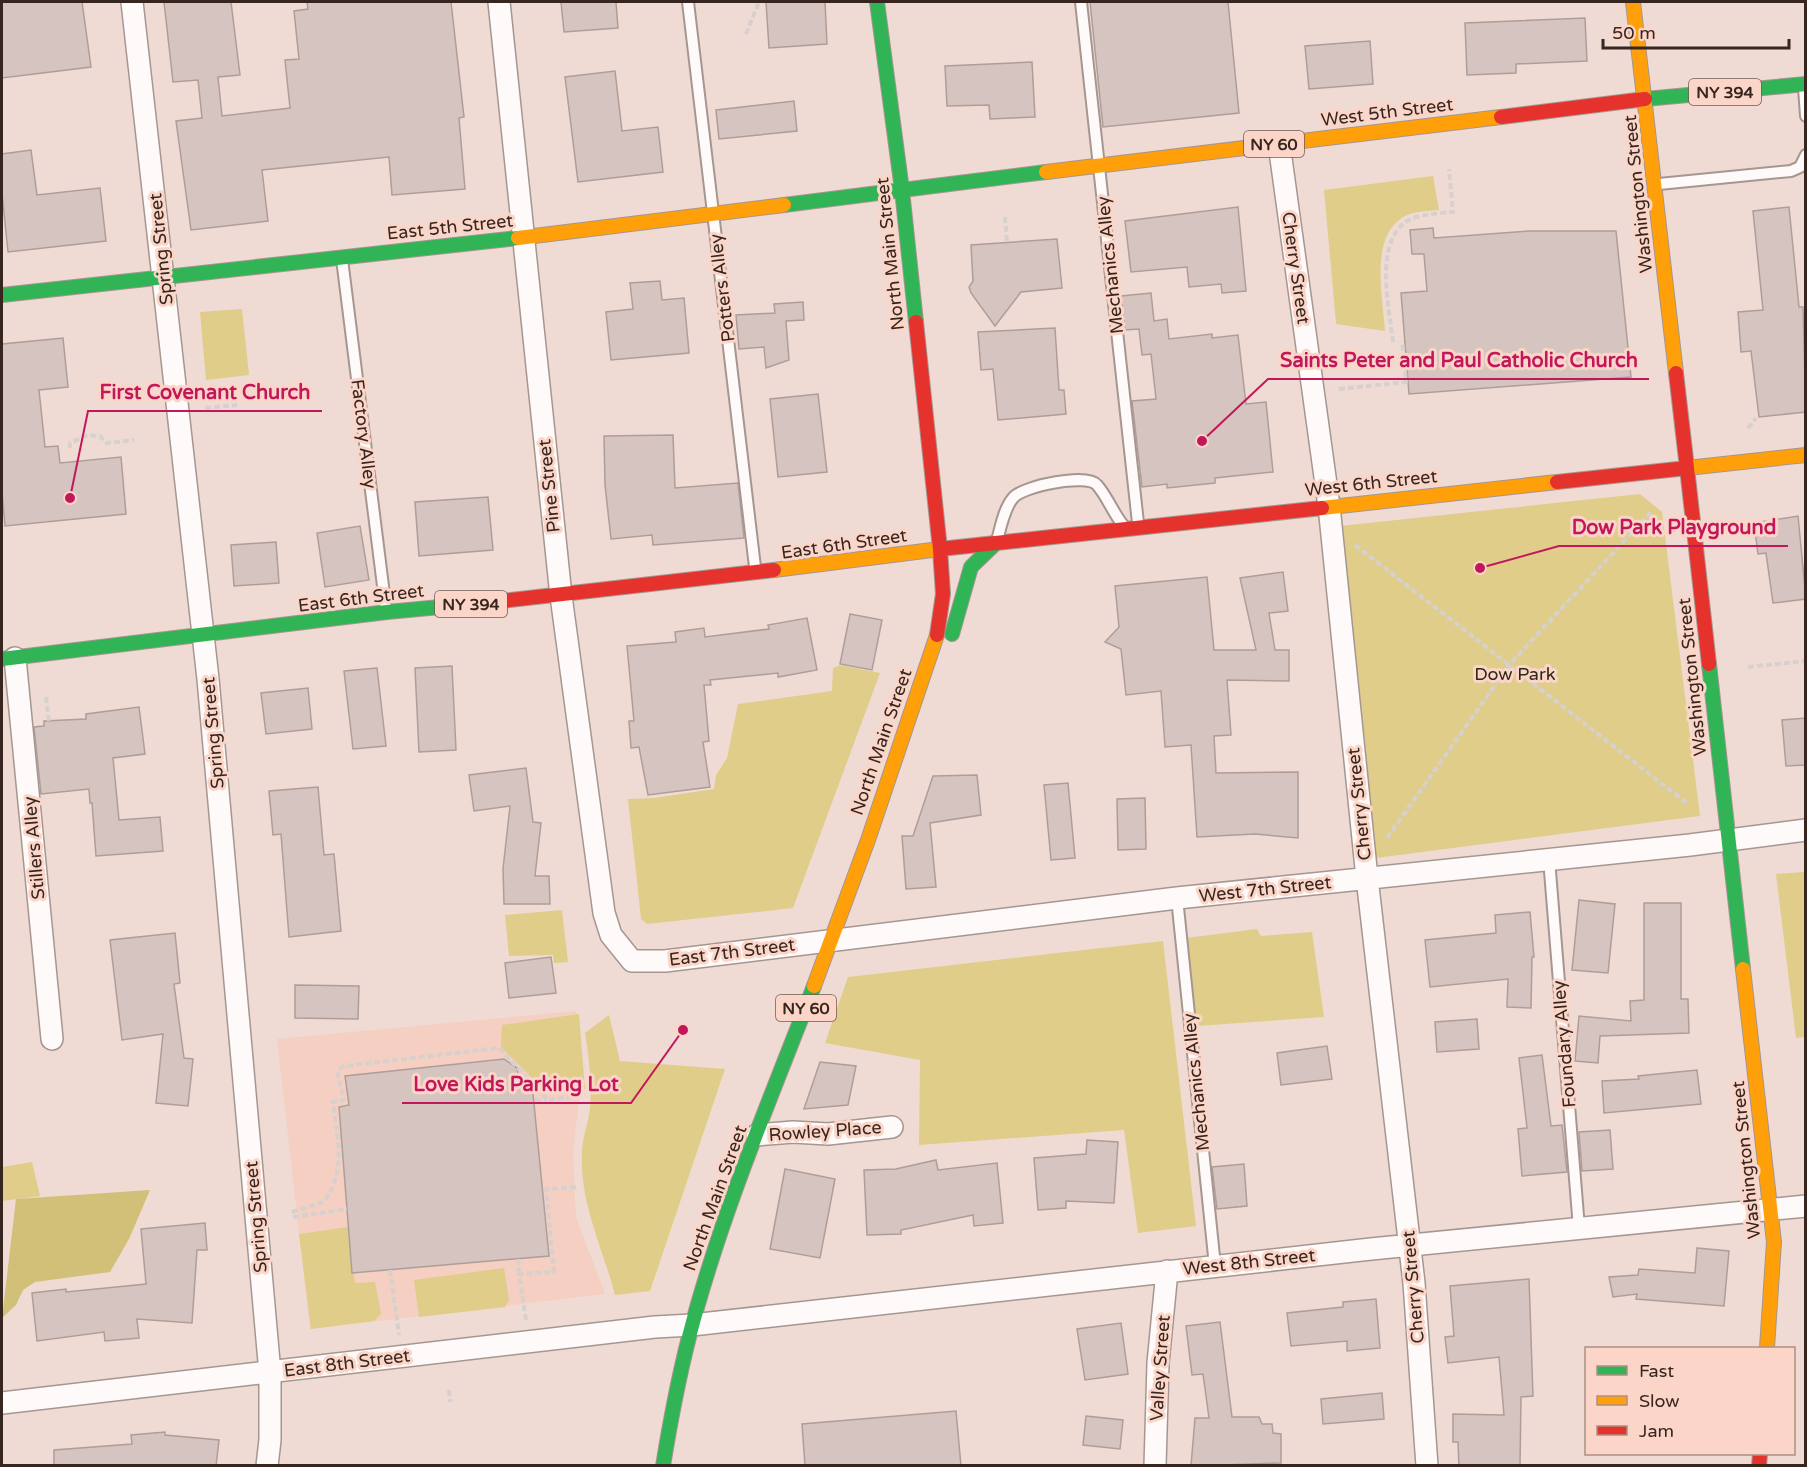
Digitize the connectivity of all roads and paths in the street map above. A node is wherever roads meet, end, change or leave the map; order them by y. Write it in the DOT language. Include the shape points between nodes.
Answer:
graph roads {
  1 [pos="132,2"];
  2 [pos="499,2"];
  3 [pos="688,2"];
  4 [pos="759,2"];
  5 [pos="877,2"];
  6 [pos="1082,2"];
  7 [pos="1634,2"];
  8 [pos="746,34"];
  9 [pos="1804,84"];
  10 [pos="1646,99"];
  11 [pos="1806,116"];
  12 [pos="1279,144"];
  13 [pos="1806,155"];
  14 [pos="1099,166"];
  15 [pos="1449,169"];
  16 [pos="1655,184"];
  17 [pos="902,190"];
  18 [pos="713,213"];
  19 [pos="1005,218"];
  20 [pos="522,238"];
  21 [pos="1007,243"];
  22 [pos="342,256"];
  23 [pos="165,276"];
  24 [pos="2,295"];
  25 [pos="1402,341"];
  26 [pos="1393,342"];
  27 [pos="1339,388"];
  28 [pos="237,405"];
  29 [pos="205,408"];
  30 [pos="1756,418"];
  31 [pos="1748,428"];
  32 [pos="134,440"];
  33 [pos="70,448"];
  34 [pos="1806,455"];
  35 [pos="1687,468"];
  36 [pos="1329,506"];
  37 [pos="1651,512"];
  38 [pos="1132,528"];
  39 [pos="996,543"];
  40 [pos="1353,544"];
  41 [pos="940,549"];
  42 [pos="756,574"];
  43 [pos="561,596"];
  44 [pos="387,612"];
  45 [pos="204,635"];
  46 [pos="8,658"];
  47 [pos="1806,661"];
  48 [pos="1509,664"];
  49 [pos="1748,668"];
  50 [pos="922,681"];
  51 [pos="46,697"];
  52 [pos="49,721"];
  53 [pos="1688,804"];
  54 [pos="1806,830"];
  55 [pos="1387,838"];
  56 [pos="1728,840"];
  57 [pos="1549,859"];
  58 [pos="1367,878"];
  59 [pos="1177,898"];
  60 [pos="832,939"];
  61 [pos="632,961"];
  62 [pos="52,1039"];
  63 [pos="585,1095"];
  64 [pos="535,1100"];
  65 [pos="548,1100"];
  66 [pos="892,1127"];
  67 [pos="757,1135"];
  68 [pos="579,1187"];
  69 [pos="1806,1206"];
  70 [pos="347,1209"];
  71 [pos="1770,1210"];
  72 [pos="1579,1228"];
  73 [pos="1409,1245"];
  74 [pos="518,1258"];
  75 [pos="1215,1266"];
  76 [pos="390,1270"];
  77 [pos="1167,1271"];
  78 [pos="519,1274"];
  79 [pos="692,1325"];
  80 [pos="529,1342"];
  81 [pos="1767,1347"];
  82 [pos="401,1357"];
  83 [pos="270,1373"];
  84 [pos="449,1390"];
  85 [pos="2,1402"];
  86 [pos="450,1402"];
  87 [pos="267,1466"];
  88 [pos="663,1466"];
  89 [pos="1155,1466"];
  90 [pos="1427,1466"];
  1 -- 23 [label="street, Spring Street"];
  2 -- 20 [label="street, Pine Street"];
  3 -- 18 [label="lane, Potters Alley"];
  4 -- 8 [label="path"];
  5 -- 17 [label="main road, North Main Street"];
  6 -- 14 [label="lane, Mechanics Alley"];
  7 -- 10 [label="main road, Washington Street"];
  9 -- 10 [label="main road, West 5th Street / NY 394"];
  9 -- 11 [label="lane"];
  10 -- 12 [label="main road, West 5th Street / NY 60"];
  10 -- 16 [label="main road, Washington Street"];
  12 -- 14 [label="main road, West 5th Street / NY 60"];
  12 -- 36 [label="street, Cherry Street"];
  13 -- 16 [label="lane" via="1800,167 1791,171"];
  14 -- 17 [label="main road, West 5th Street / NY 60"];
  14 -- 38 [label="lane, Mechanics Alley"];
  15 -- 26 [label="path" via="1453,212 1416,217 1396,230 1389,243 1387,292"];
  16 -- 35 [label="main road, Washington Street"];
  17 -- 18 [label="main road, East 5th Street"];
  17 -- 41 [label="main road, North Main Street / NY 60"];
  18 -- 20 [label="main road, East 5th Street"];
  18 -- 42 [label="lane, Potters Alley"];
  19 -- 21 [label="path"];
  20 -- 22 [label="main road, East 5th Street"];
  20 -- 43 [label="street, Pine Street"];
  22 -- 23 [label="main road, East 5th Street"];
  22 -- 44 [label="lane, Factory Alley"];
  23 -- 24 [label="main road, East 5th Street"];
  23 -- 45 [label="street, Spring Street"];
  25 -- 27 [label="path" via="1406,382"];
  28 -- 29 [label="path"];
  30 -- 31 [label="path"];
  32 -- 33 [label="path" via="106,443 93,434 70,443"];
  34 -- 35 [label="main road, West 6th Street"];
  35 -- 36 [label="main road, West 6th Street"];
  35 -- 56 [label="main road, Washington Street"];
  36 -- 38 [label="main road, West 6th Street"];
  36 -- 58 [label="street, Cherry Street"];
  37 -- 48 [label="path"];
  38 -- 39 [label="main road, West 6th Street"];
  38 -- 39 [label="lane" via="1097,484 1089,480 1067,481 1024,489 1012,498"];
  39 -- 41 [label="main road, West 6th Street"];
  39 -- 50 [label="main road" via="971,567 963,604 936,681"];
  40 -- 48 [label="path"];
  41 -- 42 [label="main road, East 6th Street / NY 394"];
  41 -- 50 [label="main road, North Main Street / NY 60" via="943,594 937,636"];
  42 -- 43 [label="main road, East 6th Street / NY 394"];
  43 -- 44 [label="main road, East 6th Street / NY 394"];
  43 -- 61 [label="street, Pine Street" via="604,913 611,935"];
  44 -- 45 [label="main road, East 6th Street / NY 394"];
  45 -- 46 [label="main road, East 6th Street / NY 394"];
  45 -- 83 [label="street, Spring Street"];
  46 -- 62 [label="street, Stillers Alley"];
  47 -- 49 [label="path"];
  48 -- 53 [label="path"];
  48 -- 55 [label="path"];
  50 -- 60 [label="main road, North Main Street / NY 60"];
  51 -- 52 [label="path"];
  54 -- 56 [label="street, West 7th Street"];
  56 -- 57 [label="street, West 7th Street"];
  56 -- 71 [label="main road, Washington Street"];
  57 -- 58 [label="street, West 7th Street"];
  57 -- 72 [label="lane, Foundary Alley"];
  58 -- 59 [label="street, West 7th Street"];
  58 -- 73 [label="street, Cherry Street"];
  59 -- 60 [label="street, West 7th Street"];
  59 -- 75 [label="lane, Mechanics Alley"];
  60 -- 61 [label="street, East 7th Street" via="664,961"];
  60 -- 67 [label="main road, North Main Street / NY 60"];
  63 -- 65 [label="path"];
  64 -- 65 [label="path"];
  65 -- 70 [label="path" via="499,1048 340,1068 344,1100 333,1102 338,1178 324,1202 292,1214"];
  66 -- 67 [label="street, Rowley Place" via="828,1134"];
  67 -- 79 [label="main road, North Main Street / NY 60"];
  68 -- 78 [label="path" via="546,1189 554,1272"];
  69 -- 71 [label="street, West 8th Street"];
  71 -- 72 [label="street, West 8th Street"];
  71 -- 81 [label="main road, Washington Street" via="1774,1242"];
  72 -- 73 [label="street, West 8th Street"];
  73 -- 75 [label="street, West 8th Street"];
  73 -- 90 [label="street, Cherry Street"];
  74 -- 78 [label="path"];
  75 -- 77 [label="street, West 8th Street"];
  76 -- 82 [label="path"];
  77 -- 79 [label="street, West 8th Street"];
  77 -- 89 [label="street, Valley Street" via="1158,1363"];
  78 -- 80 [label="path"];
  79 -- 80 [label="street, East 8th Street"];
  79 -- 88 [label="main road, North Main Street / NY 60"];
  80 -- 82 [label="street, East 8th Street"];
  82 -- 83 [label="street, East 8th Street"];
  83 -- 85 [label="street, East 8th Street"];
  83 -- 87 [label="street, Spring Street"];
  84 -- 86 [label="path"];
}
